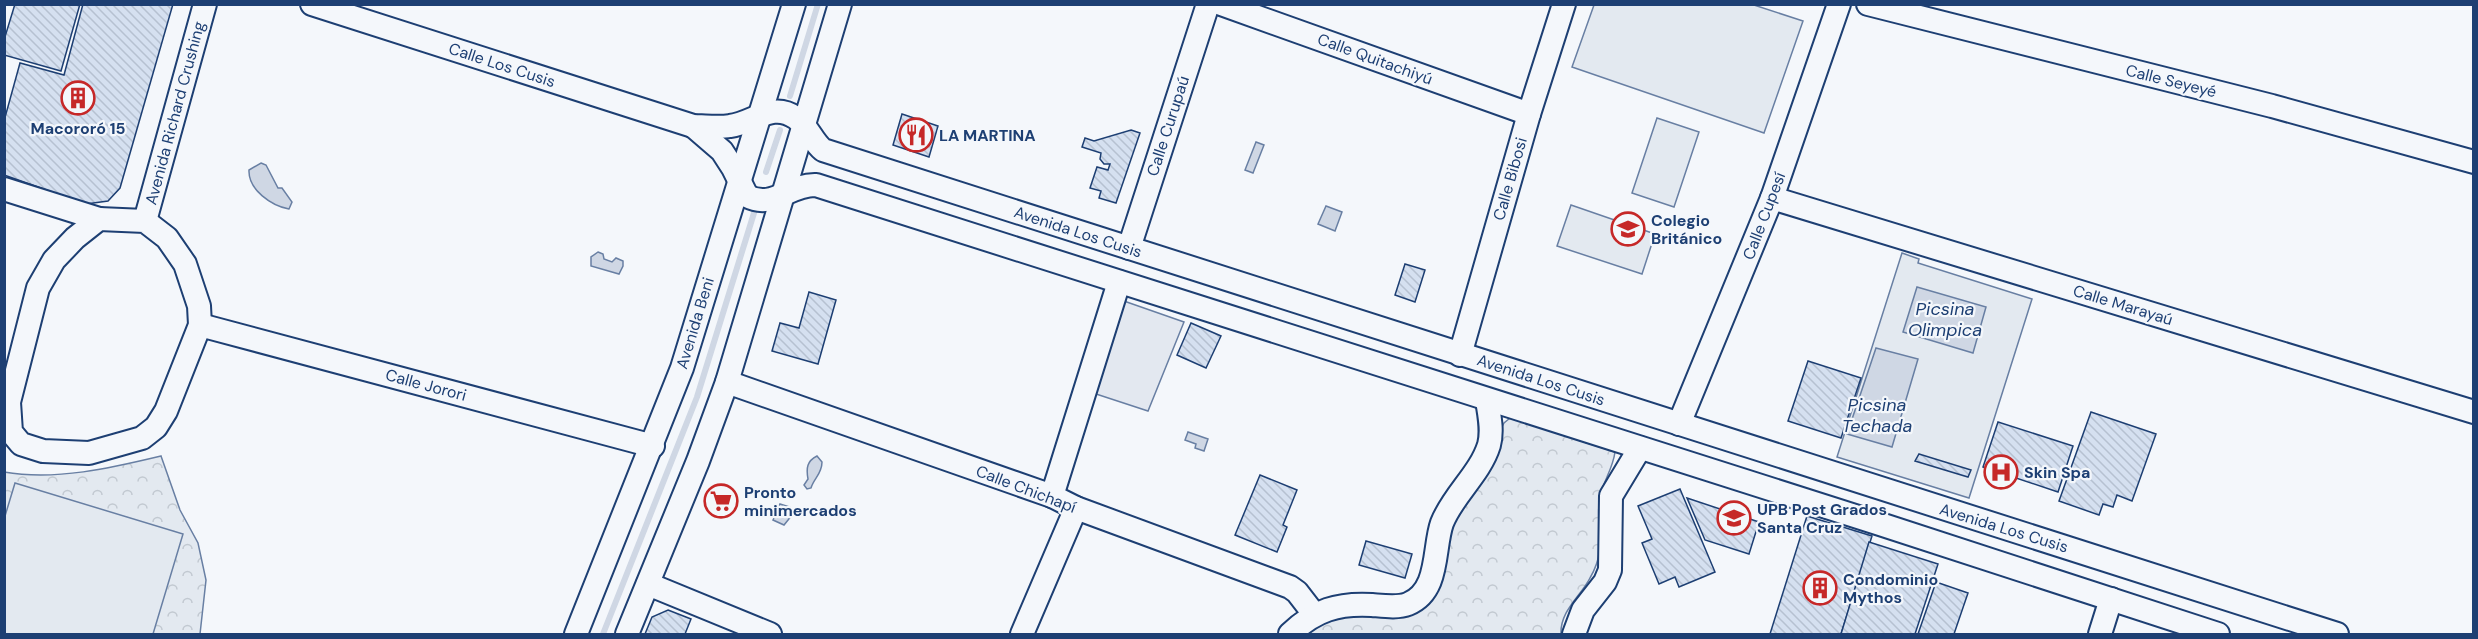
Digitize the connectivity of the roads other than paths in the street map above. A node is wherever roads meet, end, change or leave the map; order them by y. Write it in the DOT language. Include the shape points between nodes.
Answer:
graph roads {
  1 [pos="205,4"];
  2 [pos="312,4"];
  3 [pos="794,4"];
  4 [pos="840,4"];
  5 [pos="1208,4"];
  6 [pos="1221,4"];
  7 [pos="1564,4"];
  8 [pos="1839,4"];
  9 [pos="1868,4"];
  10 [pos="1529,114"];
  11 [pos="759,115"];
  12 [pos="803,125"];
  13 [pos="693,126"];
  14 [pos="844,157"];
  15 [pos="2474,162"];
  16 [pos="738,181"];
  17 [pos="4,189"];
  18 [pos="835,192"];
  19 [pos="782,196"];
  20 [pos="1772,198"];
  21 [pos="99,219"];
  22 [pos="145,221"];
  23 [pos="1129,248"];
  24 [pos="1198,271"];
  25 [pos="1119,282"];
  26 [pos="1187,304"];
  27 [pos="200,325"];
  28 [pos="1460,355"];
  29 [pos="727,382"];
  30 [pos="1487,399"];
  31 [pos="2474,412"];
  32 [pos="1680,424"];
  33 [pos="8,434"];
  34 [pos="652,446"];
  35 [pos="1640,448"];
  36 [pos="1888,491"];
  37 [pos="1052,496"];
  38 [pos="1076,508"];
  39 [pos="1877,523"];
  40 [pos="648,584"];
  41 [pos="2111,599"];
  42 [pos="1314,614"];
  43 [pos="2292,627"];
  44 [pos="576,634"];
  45 [pos="627,634"];
  46 [pos="770,634"];
  47 [pos="1022,634"];
  48 [pos="1290,634"];
  49 [pos="1574,634"];
  50 [pos="2100,634"];
  51 [pos="2218,634"];
  52 [pos="2328,634"];
  1 -- 22 [label="street, Avenida Richard Crushing"];
  2 -- 13 [label="street, Calle Los Cusis"];
  3 -- 11 [label="street, Avenida Beni"];
  4 -- 12 [label="street"];
  5 -- 23 [label="street, Calle Curupaú"];
  6 -- 10 [label="street, Calle Quitachiyú"];
  7 -- 10 [label="street, Calle Bibosi"];
  8 -- 20 [label="street, Calle Cupesí"];
  9 -- 15 [label="street, Calle Seyeyé" via="2272,106"];
  10 -- 28 [label="street, Calle Bibosi"];
  11 -- 12 [label="street, Avenida Los Cusis" via="783,112"];
  11 -- 13 [label="street, Calle Los Cusis" via="729,127"];
  11 -- 16 [label="street, Avenida Beni"];
  12 -- 14 [label="street, Avenida Los Cusis" via="823,150"];
  12 -- 19 [label="street"];
  13 -- 16 [label="street, Calle Los Cusis" via="722,151"];
  14 -- 18 [label="street"];
  14 -- 23 [label="street, Avenida Los Cusis"];
  16 -- 19 [label="street, Avenida Los Cusis" via="747,196 757,200"];
  16 -- 34 [label="street, Avenida Beni" via="682,368"];
  17 -- 21 [label="street"];
  18 -- 19 [label="street, Avenida Los Cusis" via="804,185"];
  18 -- 25 [label="street, Avenida Los Cusis"];
  19 -- 29 [label="street"];
  20 -- 31 [label="street, Calle Marayaú"];
  20 -- 32 [label="street, Calle Cupesí"];
  21 -- 22 [label="street"];
  21 -- 33 [label="street" via="54,260 38,288 9,402"];
  22 -- 27 [label="street" via="167,238 185,264 199,306"];
  23 -- 24 [label="street, Avenida Los Cusis"];
  24 -- 26 [label="street"];
  24 -- 28 [label="street, Avenida Los Cusis"];
  25 -- 26 [label="street, Avenida Los Cusis"];
  25 -- 37 [label="street"];
  26 -- 30 [label="street, Avenida Los Cusis"];
  27 -- 33 [label="street" via="166,411 156,427 142,438 89,453 64,454 21,444"];
  27 -- 34 [label="street, Calle Jorori"];
  28 -- 32 [label="street, Avenida Los Cusis"];
  29 -- 37 [label="street, Calle Chichapí"];
  29 -- 40 [label="street"];
  30 -- 35 [label="street, Avenida Los Cusis"];
  30 -- 42 [label="street" via="1489,445 1443,521 1435,567 1424,591 1408,604 1346,605"];
  32 -- 36 [label="street, Avenida Los Cusis"];
  34 -- 44 [label="street, Avenida Beni"];
  35 -- 39 [label="street, Avenida Los Cusis"];
  35 -- 49 [label="street" via="1611,496 1610,570 1583,609"];
  36 -- 39 [label="street"];
  36 -- 43 [label="street, Avenida Los Cusis"];
  37 -- 38 [label="street, Calle Chichapí"];
  38 -- 42 [label="street, Calle Chichapí" via="1290,587"];
  38 -- 47 [label="street"];
  39 -- 41 [label="street, Avenida Los Cusis"];
  40 -- 45 [label="street"];
  40 -- 46 [label="street"];
  41 -- 50 [label="street"];
  41 -- 51 [label="street, Avenida Los Cusis"];
  42 -- 48 [label="street"];
  43 -- 52 [label="street, Avenida Los Cusis"];
}
